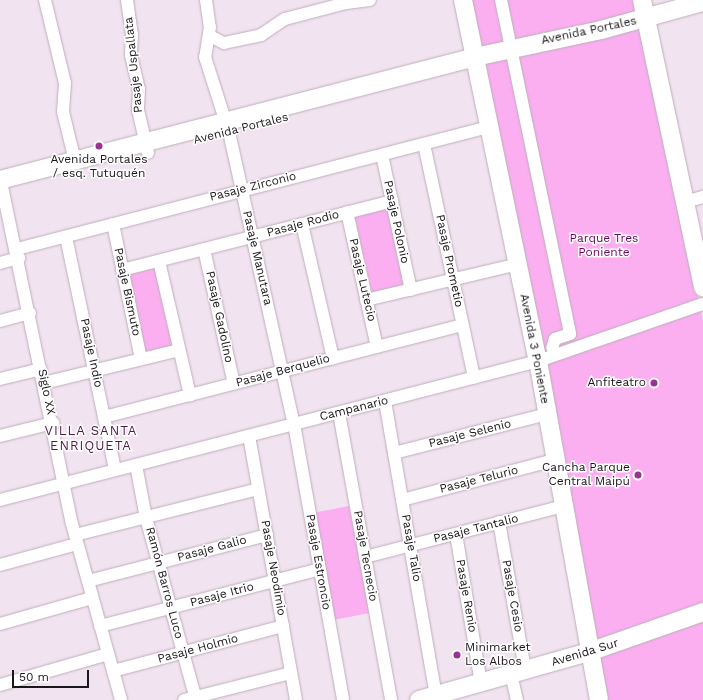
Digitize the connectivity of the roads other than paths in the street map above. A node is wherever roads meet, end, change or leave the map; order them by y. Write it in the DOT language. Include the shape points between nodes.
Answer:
graph roads {
  1 [pos="45,0"];
  2 [pos="127,0"];
  3 [pos="206,0"];
  4 [pos="370,0"];
  5 [pos="463,0"];
  6 [pos="501,0"];
  7 [pos="642,0"];
  8 [pos="703,2"];
  9 [pos="646,18"];
  10 [pos="210,36"];
  11 [pos="512,48"];
  12 [pos="475,57"];
  13 [pos="226,127"];
  14 [pos="490,127"];
  15 [pos="424,144"];
  16 [pos="147,148"];
  17 [pos="382,155"];
  18 [pos="75,161"];
  19 [pos="1,184"];
  20 [pos="242,190"];
  21 [pos="703,197"];
  22 [pos="392,201"];
  23 [pos="685,202"];
  24 [pos="347,212"];
  25 [pos="113,224"];
  26 [pos="302,224"];
  27 [pos="66,236"];
  28 [pos="252,237"];
  29 [pos="204,249"];
  30 [pos="18,254"];
  31 [pos="159,261"];
  32 [pos="0,263"];
  33 [pos="518,264"];
  34 [pos="122,270"];
  35 [pos="453,280"];
  36 [pos="703,288"];
  37 [pos="411,290"];
  38 [pos="366,300"];
  39 [pos="703,304"];
  40 [pos="30,313"];
  41 [pos="0,321"];
  42 [pos="462,325"];
  43 [pos="377,347"];
  44 [pos="552,348"];
  45 [pos="179,350"];
  46 [pos="333,358"];
  47 [pos="140,359"];
  48 [pos="538,362"];
  49 [pos="41,368"];
  50 [pos="94,371"];
  51 [pos="282,371"];
  52 [pos="474,378"];
  53 [pos="0,379"];
  54 [pos="44,383"];
  55 [pos="234,384"];
  56 [pos="190,395"];
  57 [pos="385,401"];
  58 [pos="339,413"];
  59 [pos="547,414"];
  60 [pos="104,417"];
  61 [pos="52,423"];
  62 [pos="294,424"];
  63 [pos="0,436"];
  64 [pos="249,436"];
  65 [pos="394,453"];
  66 [pos="556,460"];
  67 [pos="136,465"];
  68 [pos="115,470"];
  69 [pos="65,483"];
  70 [pos="258,489"];
  71 [pos="0,500"];
  72 [pos="402,500"];
  73 [pos="564,506"];
  74 [pos="146,518"];
  75 [pos="499,522"];
  76 [pos="456,534"];
  77 [pos="267,535"];
  78 [pos="76,539"];
  79 [pos="410,545"];
  80 [pos="365,557"];
  81 [pos="158,563"];
  82 [pos="0,565"];
  83 [pos="320,569"];
  84 [pos="275,581"];
  85 [pos="88,582"];
  86 [pos="92,598"];
  87 [pos="171,608"];
  88 [pos="703,612"];
  89 [pos="0,624"];
  90 [pos="100,626"];
  91 [pos="283,626"];
  92 [pos="589,652"];
  93 [pos="183,653"];
  94 [pos="108,654"];
  95 [pos="113,671"];
  96 [pos="518,672"];
  97 [pos="291,673"];
  98 [pos="481,683"];
  99 [pos="0,685"];
  100 [pos="436,695"];
  101 [pos="192,699"];
  102 [pos="121,700"];
  103 [pos="296,700"];
  104 [pos="343,700"];
  105 [pos="391,700"];
  106 [pos="419,700"];
  107 [pos="517,700"];
  108 [pos="599,700"];
  1 -- 18 [label="street" via="65,83 63,112"];
  2 -- 16 [label="street, Pasaje Uspallata" via="132,34 131,55 139,89 138,110"];
  3 -- 10 [label="street, Pasaje Manutara"];
  4 -- 10 [label="street" via="292,16 261,35 224,43"];
  5 -- 12 [label="main road, Avenida 3 Poniente"];
  6 -- 11 [label="street"];
  7 -- 9 [label="main road"];
  8 -- 9 [label="main road, Avenida Portales"];
  9 -- 11 [label="main road, Avenida Portales" via="594,32"];
  9 -- 23 [label="main road"];
  10 -- 13 [label="street, Pasaje Manutara" via="205,57"];
  11 -- 12 [label="main road, Avenida Portales"];
  11 -- 44 [label="street" via="570,334 555,338"];
  12 -- 13 [label="main road, Avenida Portales" via="471,66 461,73"];
  12 -- 14 [label="main road, Avenida 3 Poniente"];
  13 -- 16 [label="main road, Avenida Portales"];
  13 -- 20 [label="street, Pasaje Manutara"];
  14 -- 15 [label="street, Pasaje Zirconio"];
  14 -- 33 [label="main road, Avenida 3 Poniente"];
  15 -- 17 [label="street, Pasaje Zirconio"];
  15 -- 35 [label="street, Pasaje Prometio"];
  16 -- 18 [label="main road, Avenida Portales"];
  16 -- 19 [label="main road, Avenida Portales"];
  17 -- 20 [label="street, Pasaje Zirconio"];
  17 -- 22 [label="street, Pasaje Polonio"];
  18 -- 19 [label="main road, Avenida Portales"];
  19 -- 30 [label="street, Siglo XX"];
  20 -- 25 [label="street, Pasaje Zirconio"];
  20 -- 28 [label="street, Pasaje Manutara"];
  21 -- 23 [label="street"];
  22 -- 24 [label="street, Pasaje Rodio"];
  22 -- 37 [label="street, Pasaje Polonio"];
  23 -- 36 [label="main road"];
  24 -- 26 [label="street, Pasaje Rodio"];
  24 -- 38 [label="street, Pasaje Lutecio"];
  25 -- 27 [label="street, Pasaje Zirconio"];
  25 -- 34 [label="street, Pasaje Bismuto"];
  26 -- 28 [label="street, Pasaje Rodio"];
  26 -- 46 [label="street"];
  27 -- 30 [label="street, Pasaje Zirconio"];
  27 -- 50 [label="street, Pasaje Indio"];
  28 -- 29 [label="street, Pasaje Rodio"];
  28 -- 51 [label="street, Pasaje Manutara"];
  29 -- 31 [label="street, Pasaje Rodio"];
  29 -- 55 [label="street, Pasaje Gadolino"];
  30 -- 32 [label="street, Pasaje Zirconio"];
  30 -- 40 [label="street, Siglo XX"];
  31 -- 34 [label="street, Pasaje Rodio"];
  31 -- 45 [label="street"];
  33 -- 35 [label="street"];
  33 -- 48 [label="main road, Avenida 3 Poniente"];
  34 -- 47 [label="street, Pasaje Bismuto"];
  35 -- 37 [label="street"];
  35 -- 42 [label="street, Pasaje Prometio"];
  37 -- 38 [label="street"];
  38 -- 43 [label="street, Pasaje Lutecio"];
  39 -- 48 [label="street, Campanario"];
  40 -- 41 [label="street"];
  40 -- 49 [label="street, Siglo XX"];
  42 -- 43 [label="street, Pasaje Berquelio"];
  42 -- 52 [label="street, Pasaje Prometio"];
  43 -- 46 [label="street, Pasaje Berquelio"];
  45 -- 47 [label="street"];
  45 -- 56 [label="street"];
  46 -- 51 [label="street, Pasaje Berquelio"];
  47 -- 50 [label="street"];
  48 -- 52 [label="street, Campanario"];
  48 -- 59 [label="main road, Avenida 3 Poniente"];
  49 -- 53 [label="street"];
  49 -- 54 [label="street, Siglo XX"];
  50 -- 54 [label="street"];
  50 -- 60 [label="street, Pasaje Indio"];
  51 -- 55 [label="street, Pasaje Berquelio"];
  51 -- 62 [label="street, Pasaje Manutara"];
  52 -- 57 [label="street, Campanario"];
  54 -- 61 [label="street, Siglo XX"];
  55 -- 56 [label="street, Pasaje Berquelio"];
  56 -- 60 [label="street, Pasaje Berquelio"];
  57 -- 58 [label="street, Campanario"];
  57 -- 65 [label="street, Pasaje Talio"];
  58 -- 62 [label="street, Campanario"];
  58 -- 80 [label="street, Pasaje Tecnecio"];
  59 -- 65 [label="street, Pasaje Selenio"];
  59 -- 66 [label="main road, Avenida 3 Poniente"];
  60 -- 68 [label="street, Pasaje Indio"];
  61 -- 63 [label="street"];
  61 -- 69 [label="street, Siglo XX"];
  62 -- 64 [label="street, Campanario"];
  62 -- 83 [label="street, Pasaje Estroncio"];
  64 -- 67 [label="street, Campanario"];
  64 -- 70 [label="street, Pasaje Neodimio"];
  65 -- 72 [label="street, Pasaje Talio"];
  66 -- 72 [label="street, Pasaje Telurio"];
  66 -- 73 [label="main road, Avenida 3 Poniente"];
  67 -- 68 [label="street, Campanario"];
  67 -- 74 [label="street, Ramón Barros Luco"];
  68 -- 69 [label="street, Campanario"];
  69 -- 71 [label="street, Campanario"];
  69 -- 78 [label="street, Siglo XX"];
  70 -- 74 [label="street"];
  70 -- 77 [label="street, Pasaje Neodimio"];
  72 -- 79 [label="street, Pasaje Talio"];
  73 -- 75 [label="street, Pasaje Tantalio"];
  73 -- 92 [label="main road, Avenida 3 Poniente"];
  74 -- 78 [label="street"];
  74 -- 81 [label="street, Ramón Barros Luco"];
  75 -- 76 [label="street, Pasaje Tantalio"];
  75 -- 96 [label="street, Pasaje Cesio"];
  76 -- 79 [label="street, Pasaje Tantalio"];
  76 -- 98 [label="street, Pasaje Renio"];
  77 -- 81 [label="street, Pasaje Galio"];
  77 -- 84 [label="street, Pasaje Neodimio"];
  78 -- 82 [label="street"];
  78 -- 85 [label="street, Siglo XX"];
  79 -- 80 [label="street, Pasaje Tantalio"];
  79 -- 100 [label="street, Pasaje Talio"];
  80 -- 105 [label="street, Pasaje Tecnecio"];
  81 -- 85 [label="street, Pasaje Galio"];
  81 -- 87 [label="street, Ramón Barros Luco"];
  83 -- 84 [label="street, Pasaje Itrio"];
  83 -- 104 [label="street, Pasaje Estroncio"];
  84 -- 87 [label="street, Pasaje Itrio"];
  84 -- 91 [label="street, Pasaje Neodimio"];
  85 -- 86 [label="street, Siglo XX"];
  86 -- 89 [label="street"];
  86 -- 90 [label="street, Siglo XX"];
  87 -- 90 [label="street, Pasaje Itrio"];
  87 -- 93 [label="street, Ramón Barros Luco"];
  88 -- 92 [label="main road, Avenida Sur"];
  90 -- 94 [label="street, Siglo XX"];
  91 -- 93 [label="street, Pasaje Holmio"];
  91 -- 97 [label="street, Pasaje Neodimio"];
  92 -- 96 [label="main road, Avenida Sur"];
  92 -- 108 [label="main road, Avenida 3 Poniente"];
  93 -- 95 [label="street, Pasaje Holmio"];
  93 -- 101 [label="street, Ramón Barros Luco"];
  94 -- 95 [label="street, Siglo XX"];
  94 -- 99 [label="street"];
  95 -- 102 [label="street, Siglo XX"];
  96 -- 98 [label="main road, Avenida Sur"];
  96 -- 107 [label="street, Pasaje Cesio"];
  97 -- 101 [label="street"];
  97 -- 103 [label="street, Pasaje Neodimio"];
  98 -- 100 [label="main road, Avenida Sur"];
  100 -- 106 [label="main road, Avenida Sur"];
}
